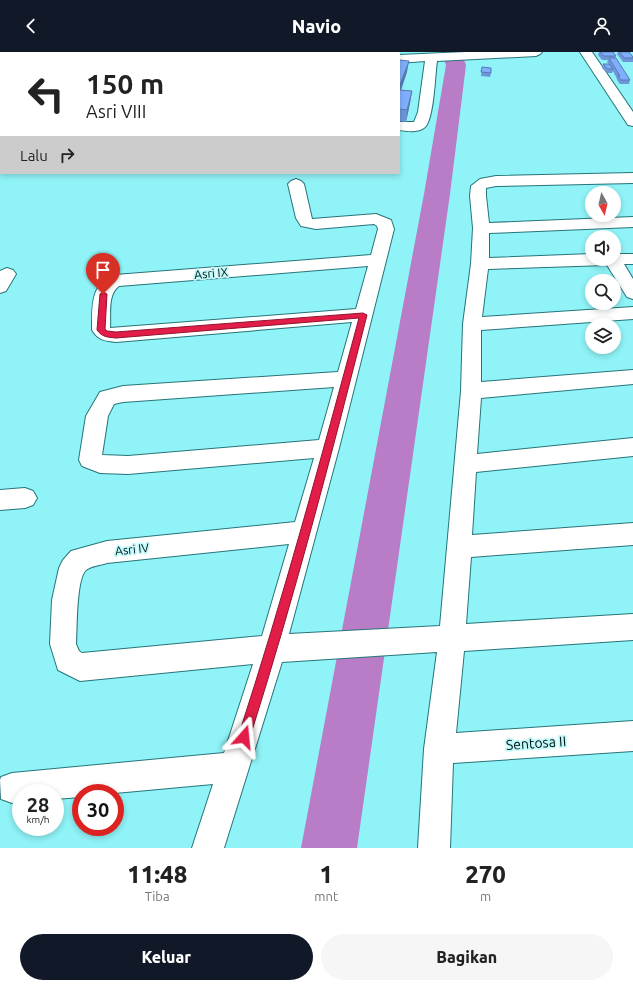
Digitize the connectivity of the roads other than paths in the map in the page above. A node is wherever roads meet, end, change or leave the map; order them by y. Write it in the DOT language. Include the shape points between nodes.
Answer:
graph roads {
  1 [pos="77,52"];
  2 [pos="82,52"];
  3 [pos="536,52"];
  4 [pos="586,52"];
  5 [pos="438,57"];
  6 [pos="400,59"];
  7 [pos="633,122"];
  8 [pos="400,126"];
  9 [pos="633,178"];
  10 [pos="296,184"];
  11 [pos="633,222"];
  12 [pos="481,228"];
  13 [pos="621,259"];
  14 [pos="633,259"];
  15 [pos="378,260"];
  16 [pos="585,260"];
  17 [pos="480,264"];
  18 [pos="616,266"];
  19 [pos="633,293"];
  20 [pos="633,313"];
  21 [pos="363,315"];
  22 [pos="472,324"];
  23 [pos="633,377"];
  24 [pos="346,379"];
  25 [pos="471,391"];
  26 [pos="633,447"];
  27 [pos="328,448"];
  28 [pos="465,464"];
  29 [pos="25,498"];
  30 [pos="0,500"];
  31 [pos="304,532"];
  32 [pos="633,534"];
  33 [pos="459,547"];
  34 [pos="633,627"];
  35 [pos="452,639"];
  36 [pos="272,649"];
  37 [pos="633,736"];
  38 [pos="439,749"];
  39 [pos="234,767"];
  40 [pos="54,784"];
  41 [pos="208,848"];
  42 [pos="434,848"];
  1 -- 2 [label="street"];
  3 -- 5 [label="street"];
  4 -- 7 [label="street"];
  5 -- 6 [label="street"];
  5 -- 8 [label="street" via="420,125"];
  9 -- 12 [label="street" via="485,182 479,186 478,191"];
  10 -- 15 [label="street" via="307,223 376,219 385,223 386,229"];
  11 -- 12 [label="street"];
  12 -- 17 [label="street"];
  13 -- 14 [label="street"];
  15 -- 21 [label="street"];
  15 -- 21 [label="street, Asri IX" via="115,281 108,285 103,294 101,330 105,334 116,335"];
  16 -- 17 [label="street"];
  17 -- 22 [label="street"];
  18 -- 19 [label="street"];
  20 -- 22 [label="street"];
  21 -- 24 [label="street"];
  22 -- 25 [label="street"];
  23 -- 25 [label="street"];
  24 -- 27 [label="street"];
  24 -- 27 [label="street" via="123,394 107,398 97,416 90,460 100,464 128,465"];
  25 -- 28 [label="street"];
  26 -- 28 [label="street"];
  27 -- 31 [label="street"];
  28 -- 33 [label="street"];
  29 -- 30 [label="street"];
  31 -- 36 [label="street"];
  31 -- 36 [label="street, Asri IV" via="107,552 80,559 72,568 65,600 63,644 68,660 80,667"];
  32 -- 33 [label="street"];
  33 -- 35 [label="street"];
  34 -- 35 [label="street"];
  35 -- 36 [label="street"];
  35 -- 38 [label="street"];
  36 -- 39 [label="street"];
  37 -- 38 [label="street, Sentosa II"];
  38 -- 42 [label="street"];
  39 -- 40 [label="street"];
  39 -- 41 [label="street"];
}
